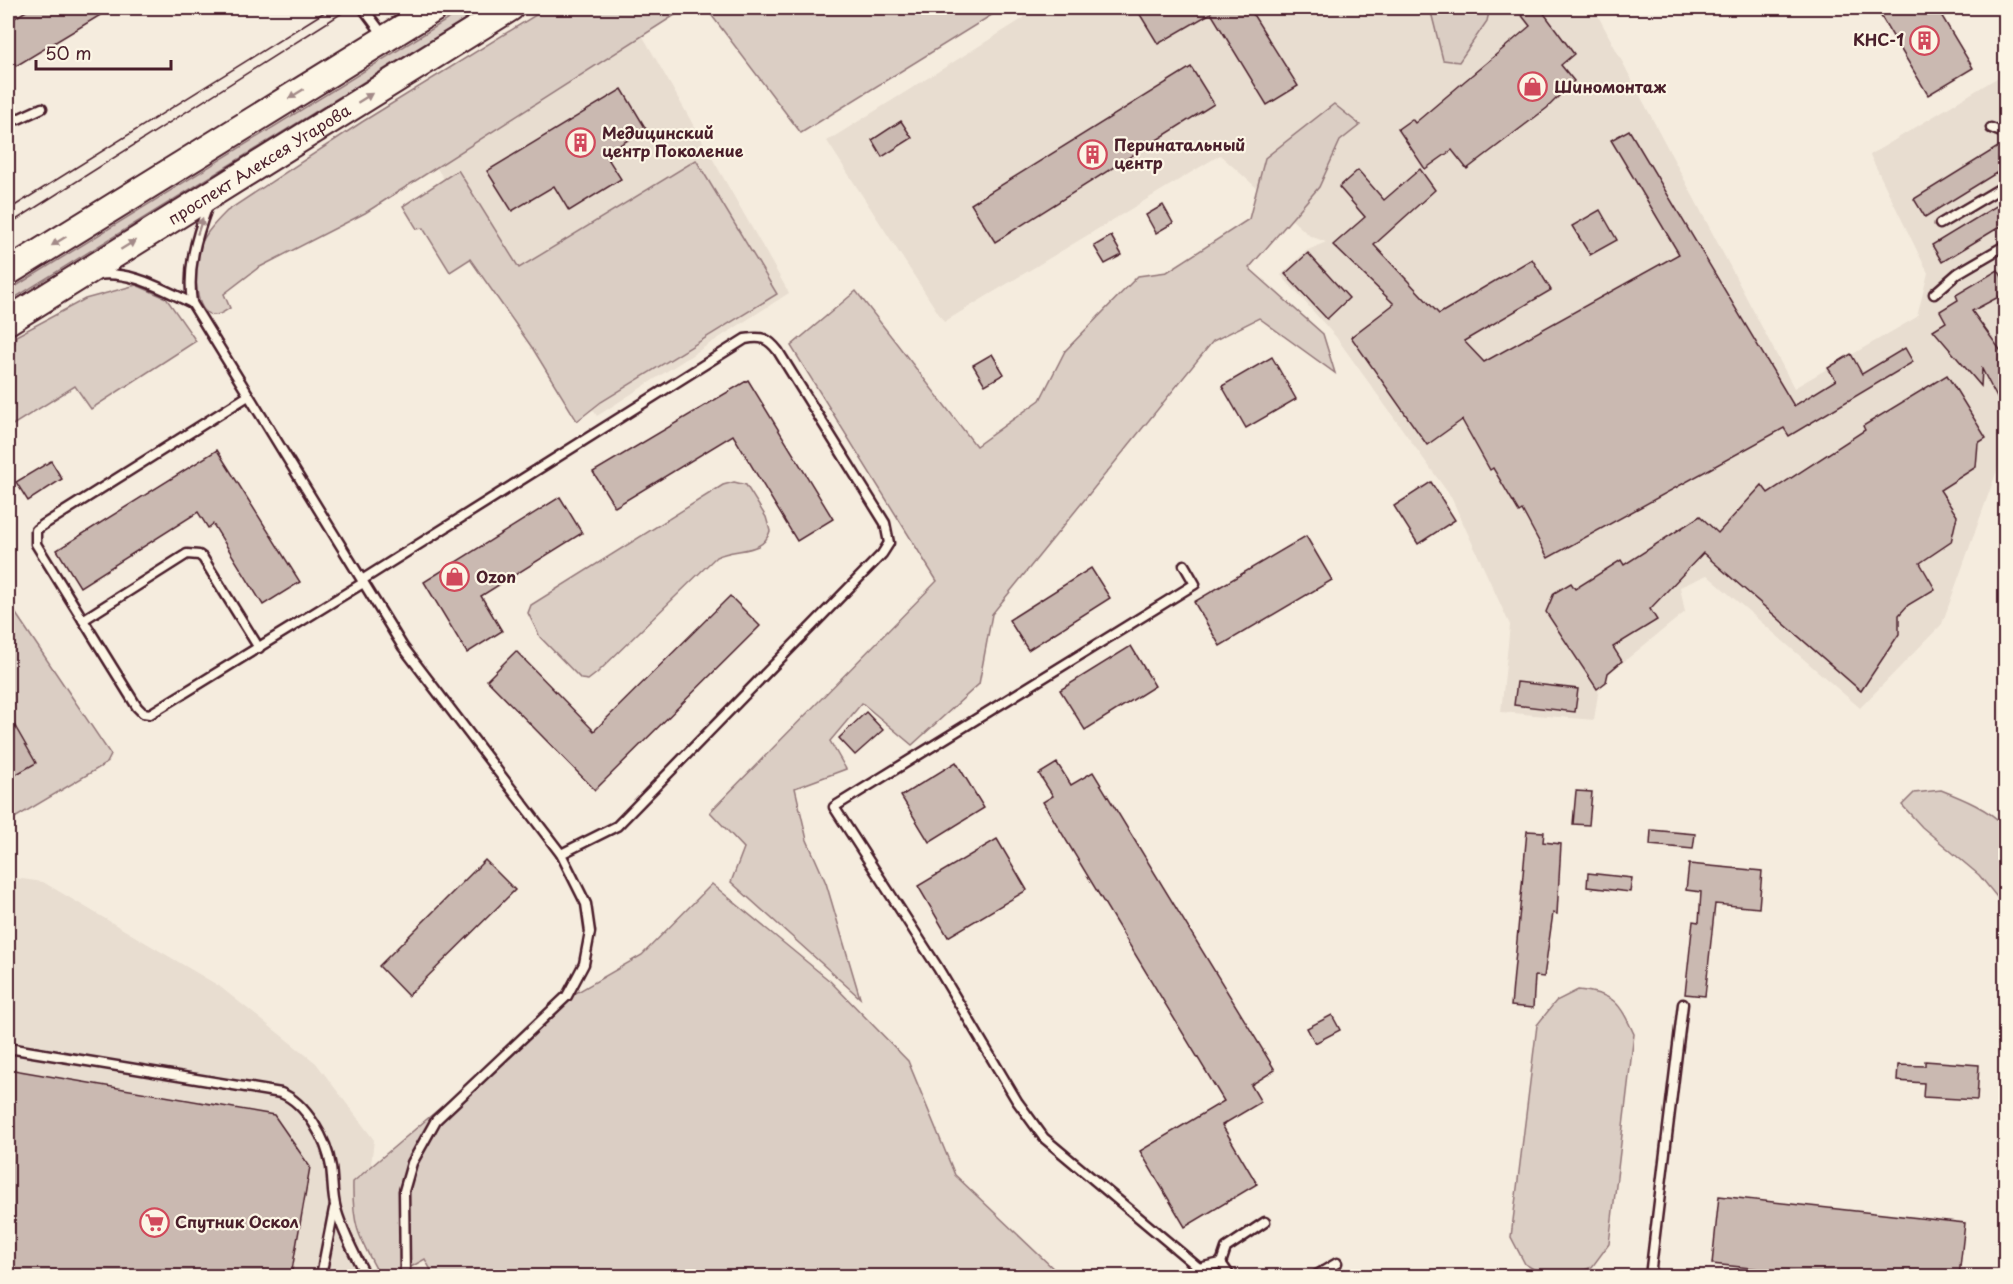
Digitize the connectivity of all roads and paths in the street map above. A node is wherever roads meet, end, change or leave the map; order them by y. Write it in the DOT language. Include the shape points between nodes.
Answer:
graph roads {
  1 [pos="363,8"];
  2 [pos="435,8"];
  3 [pos="510,8"];
  4 [pos="385,38"];
  5 [pos="42,108"];
  6 [pos="8,115"];
  7 [pos="1991,128"];
  8 [pos="2006,134"];
  9 [pos="2006,185"];
  10 [pos="213,192"];
  11 [pos="1940,224"];
  12 [pos="2006,245"];
  13 [pos="8,272"];
  14 [pos="77,278"];
  15 [pos="1934,294"];
  16 [pos="192,303"];
  17 [pos="8,321"];
  18 [pos="248,396"];
  19 [pos="1184,565"];
  20 [pos="362,581"];
  21 [pos="82,620"];
  22 [pos="259,648"];
  23 [pos="561,854"];
  24 [pos="1683,1005"];
  25 [pos="8,1048"];
  26 [pos="335,1205"];
  27 [pos="1265,1222"];
  28 [pos="1221,1263"];
  29 [pos="1337,1263"];
  30 [pos="321,1276"];
  31 [pos="366,1276"];
  32 [pos="405,1276"];
  33 [pos="1230,1276"];
  34 [pos="1315,1276"];
  35 [pos="1650,1276"];
  1 -- 4 [label="lane"];
  2 -- 4 [label="main road"];
  10 -- 3 [label="main road, проспект Алексея Угарова, one-way"];
  4 -- 13 [label="main road, one-way"];
  5 -- 6 [label="lane" via="18,119"];
  7 -- 8 [label="lane"];
  9 -- 11 [label="lane"];
  14 -- 10 [label="main road, проспект Алексея Угарова, one-way"];
  16 -- 10 [label="lane, one-way" via="192,256"];
  12 -- 15 [label="lane" via="1958,273"];
  14 -- 16 [label="lane" via="102,274 128,276"];
  14 -- 17 [label="main road, проспект Алексея Угарова"];
  16 -- 18 [label="lane"];
  18 -- 20 [label="lane"];
  18 -- 21 [label="lane" via="36,530 36,544"];
  19 -- 28 [label="lane" via="1195,584 834,807 1044,1138 1199,1268"];
  20 -- 22 [label="lane"];
  20 -- 23 [label="lane" via="435,693"];
  20 -- 23 [label="lane" via="746,339 768,339 778,351 885,523 888,543 882,554 617,826"];
  21 -- 22 [label="lane" via="137,707 150,714"];
  21 -- 22 [label="lane" via="193,553 203,558"];
  23 -- 32 [label="lane" via="586,904 590,932 584,964 567,996 436,1120 412,1163 404,1191"];
  24 -- 35 [label="lane"];
  25 -- 26 [label="lane" via="291,1097 303,1108 331,1164"];
  26 -- 30 [label="lane"];
  26 -- 31 [label="lane" via="344,1234"];
  27 -- 28 [label="lane" via="1227,1248"];
  28 -- 33 [label="lane"];
  29 -- 34 [label="lane"];
}
